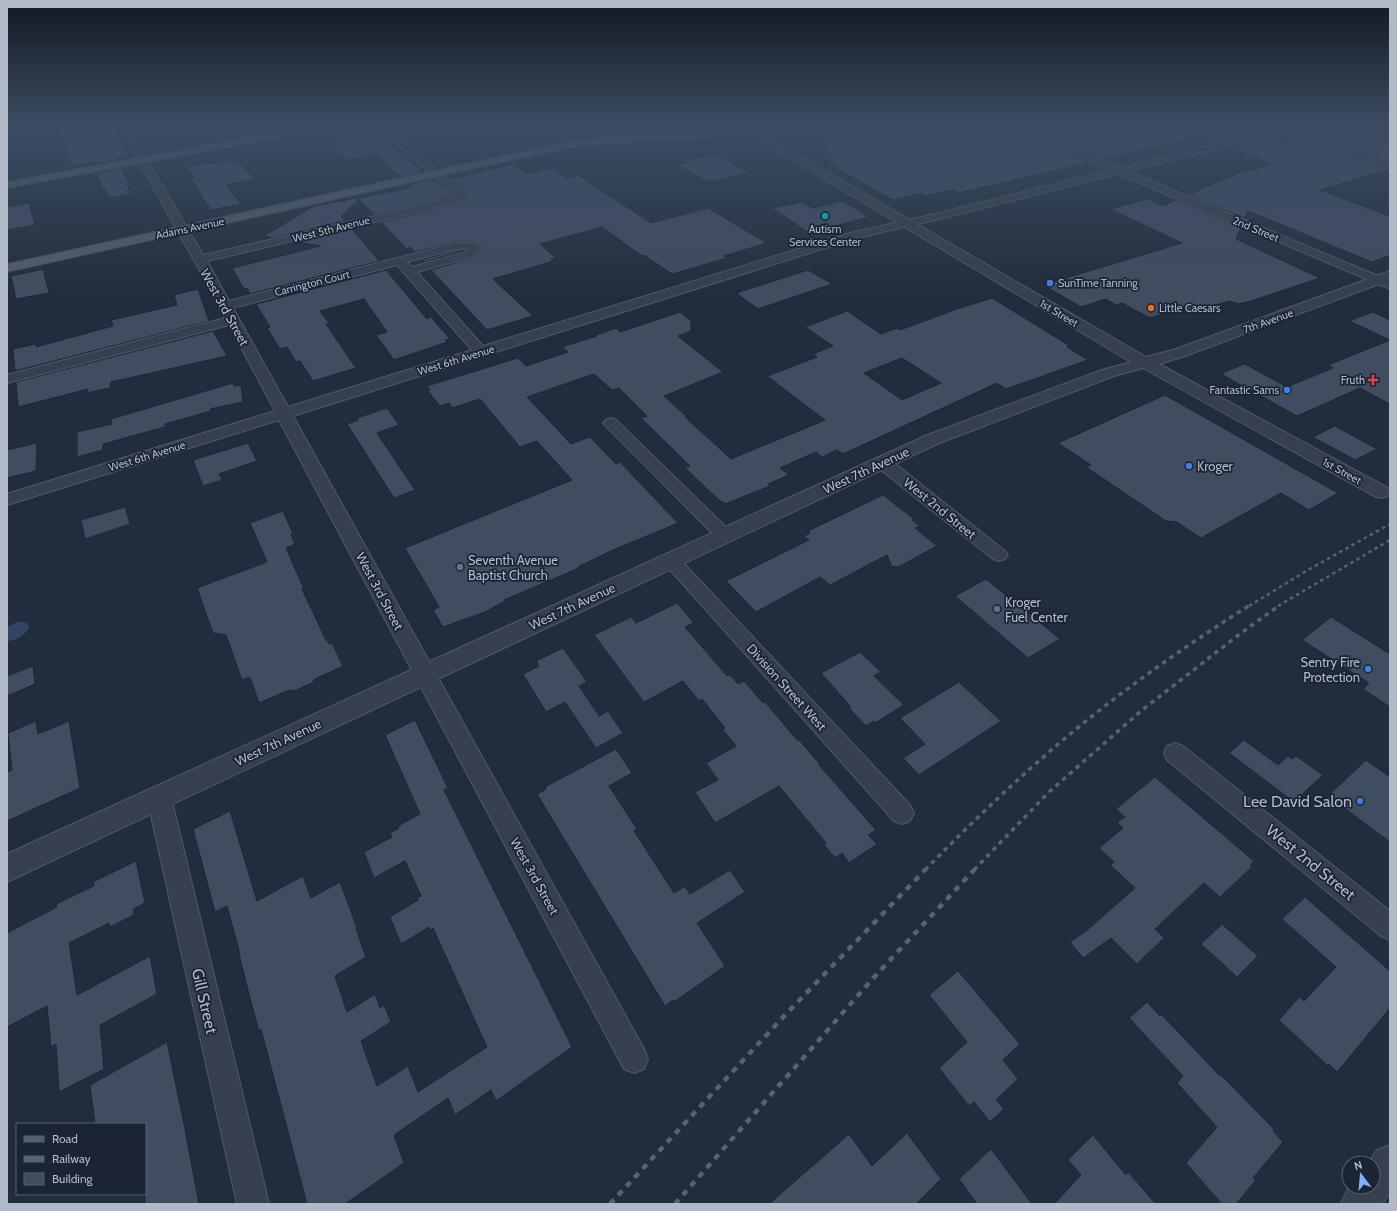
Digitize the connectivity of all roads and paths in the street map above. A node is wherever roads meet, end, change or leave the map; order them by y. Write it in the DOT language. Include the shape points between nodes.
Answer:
graph roads {
  1 [pos="20,183"];
  2 [pos="156,183"];
  3 [pos="394,183"];
  4 [pos="447,183"];
  5 [pos="838,183"];
  6 [pos="1072,183"];
  7 [pos="1147,183"];
  8 [pos="7,185"];
  9 [pos="907,223"];
  10 [pos="182,230"];
  11 [pos="200,259"];
  12 [pos="400,261"];
  13 [pos="7,268"];
  14 [pos="409,271"];
  15 [pos="1386,280"];
  16 [pos="224,306"];
  17 [pos="232,320"];
  18 [pos="481,352"];
  19 [pos="1144,362"];
  20 [pos="7,379"];
  21 [pos="283,414"];
  22 [pos="611,423"];
  23 [pos="882,462"];
  24 [pos="1381,492"];
  25 [pos="7,500"];
  26 [pos="724,535"];
  27 [pos="999,555"];
  28 [pos="671,560"];
  29 [pos="425,674"];
  30 [pos="1175,753"];
  31 [pos="159,797"];
  32 [pos="902,813"];
  33 [pos="7,868"];
  34 [pos="1390,926"];
  35 [pos="634,1059"];
  36 [pos="1390,1163"];
  37 [pos="1381,1174"];
  38 [pos="1366,1195"];
  39 [pos="253,1204"];
  40 [pos="1359,1204"];
  1 -- 8 [label="main road"];
  2 -- 10 [label="street, West 3rd Street"];
  3 -- 10 [label="main road, Adams Avenue"];
  4 -- 11 [label="street, West 5th Avenue" via="462,196 439,204"];
  5 -- 9 [label="street, 1st Street"];
  6 -- 9 [label="street, West 6th Avenue"];
  7 -- 15 [label="street, 2nd Street"];
  9 -- 18 [label="street, West 6th Avenue" via="854,236"];
  9 -- 19 [label="street, 1st Street"];
  10 -- 11 [label="street, West 3rd Street"];
  10 -- 13 [label="main road, Adams Avenue"];
  11 -- 16 [label="street, West 3rd Street"];
  12 -- 14 [label="street"];
  12 -- 14 [label="street, Carrington Court" via="460,245 468,245 475,249 470,254"];
  12 -- 16 [label="street, Carrington Court"];
  14 -- 18 [label="street"];
  15 -- 19 [label="street, 7th Avenue" via="1179,353"];
  16 -- 17 [label="street, West 3rd Street"];
  17 -- 20 [label="street"];
  17 -- 21 [label="street, West 3rd Street"];
  18 -- 21 [label="street, West 6th Avenue"];
  19 -- 23 [label="street, West 7th Avenue" via="977,421"];
  19 -- 24 [label="street, 1st Street"];
  21 -- 25 [label="street, West 6th Avenue"];
  21 -- 29 [label="street, West 3rd Street"];
  22 -- 26 [label="street"];
  23 -- 26 [label="street, West 7th Avenue"];
  23 -- 27 [label="street, West 2nd Street"];
  26 -- 28 [label="street, West 7th Avenue"];
  28 -- 29 [label="street, West 7th Avenue"];
  28 -- 32 [label="street, Division Street West"];
  29 -- 31 [label="street, West 7th Avenue"];
  29 -- 35 [label="street, West 3rd Street"];
  30 -- 34 [label="street, West 2nd Street"];
  31 -- 33 [label="street, West 7th Avenue"];
  31 -- 39 [label="street, Gill Street"];
  36 -- 37 [label="street"];
  38 -- 40 [label="street"];
}
